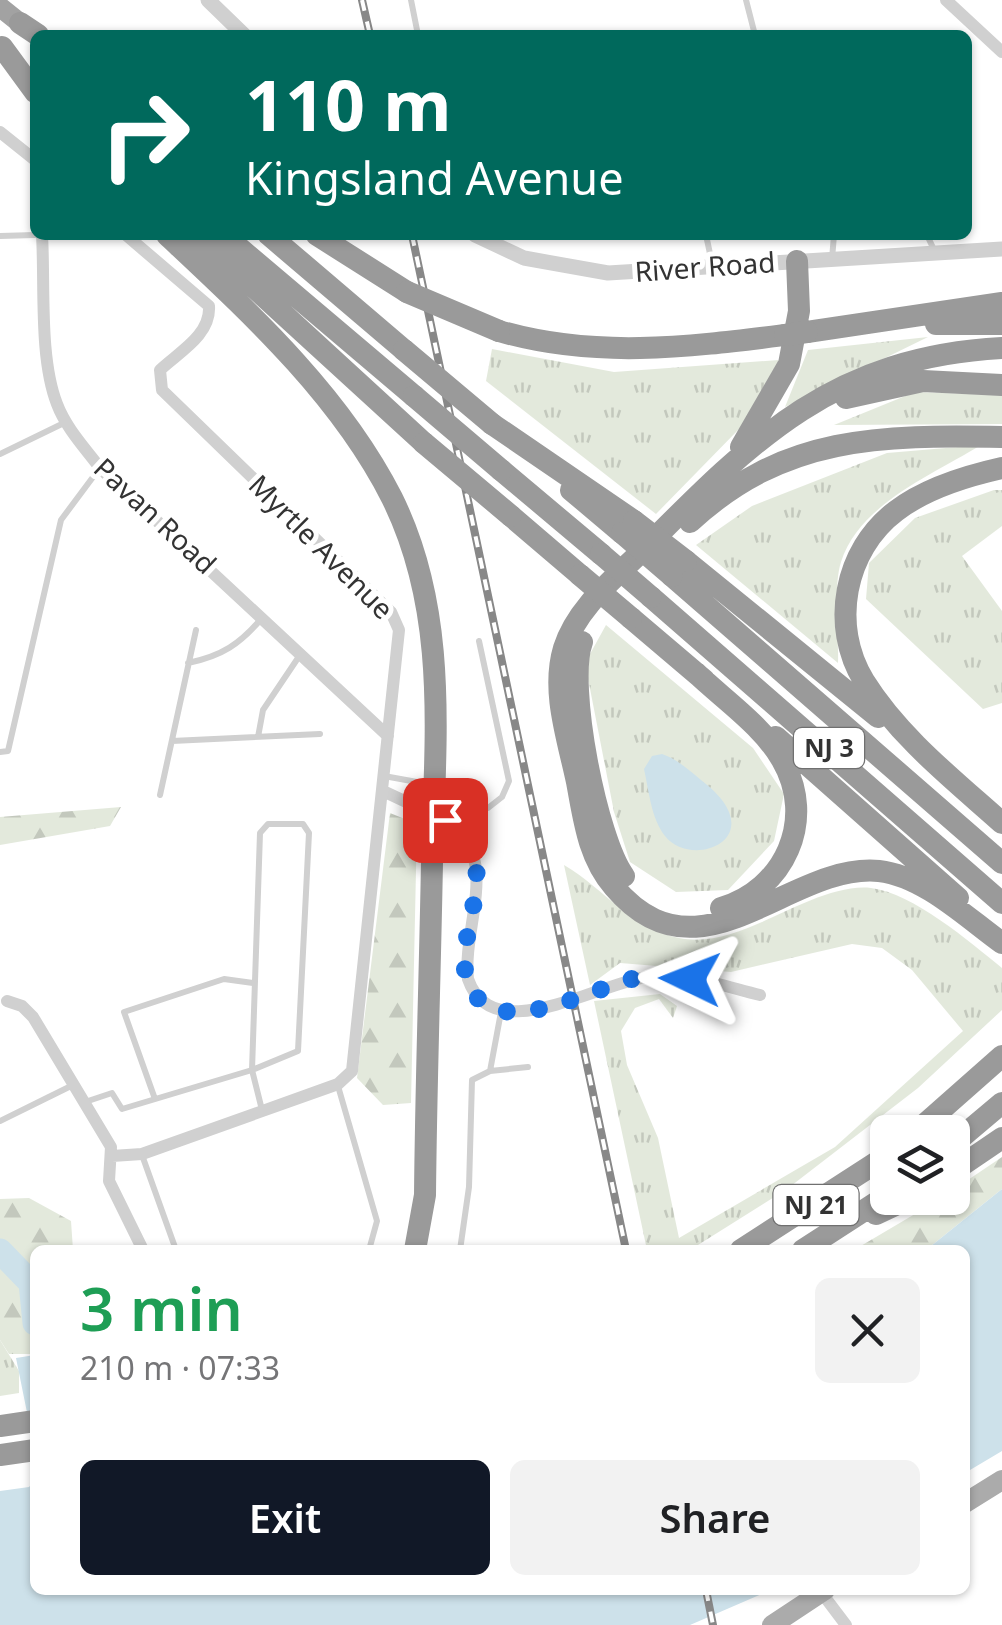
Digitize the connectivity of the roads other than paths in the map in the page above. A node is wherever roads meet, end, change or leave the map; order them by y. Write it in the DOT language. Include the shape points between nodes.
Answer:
graph roads {
  1 [pos="208,0"];
  2 [pos="411,0"];
  3 [pos="746,0"];
  4 [pos="946,0"];
  5 [pos="0,6"];
  6 [pos="239,30"];
  7 [pos="417,30"];
  8 [pos="755,30"];
  9 [pos="30,31"];
  10 [pos="1,46"];
  11 [pos="1001,48"];
  12 [pos="30,70"];
  13 [pos="30,85"];
  14 [pos="0,132"];
  15 [pos="30,156"];
  16 [pos="30,235"];
  17 [pos="0,236"];
  18 [pos="38,240"];
  19 [pos="132,240"];
  20 [pos="172,240"];
  21 [pos="202,240"];
  22 [pos="230,240"];
  23 [pos="275,240"];
  24 [pos="325,240"];
  25 [pos="486,240"];
  26 [pos="707,240"];
  27 [pos="834,240"];
  28 [pos="929,240"];
  29 [pos="1002,249"];
  30 [pos="935,253"];
  31 [pos="832,258"];
  32 [pos="797,261"];
  33 [pos="712,267"];
  34 [pos="1002,303"];
  35 [pos="1002,324"];
  36 [pos="796,334"];
  37 [pos="1002,348"];
  38 [pos="1002,385"];
  39 [pos="66,422"];
  40 [pos="770,432"];
  41 [pos="1002,437"];
  42 [pos="0,454"];
  43 [pos="735,458"];
  44 [pos="100,468"];
  45 [pos="1002,468"];
  46 [pos="1002,480"];
  47 [pos="939,488"];
  48 [pos="679,568"];
  49 [pos="263,617"];
  50 [pos="196,630"];
  51 [pos="480,641"];
  52 [pos="301,654"];
  53 [pos="188,664"];
  54 [pos="694,672"];
  55 [pos="320,734"];
  56 [pos="388,736"];
  57 [pos="258,737"];
  58 [pos="172,741"];
  59 [pos="0,752"];
  60 [pos="943,770"];
  61 [pos="383,784"];
  62 [pos="160,796"];
  63 [pos="1002,824"];
  64 [pos="1002,864"];
  65 [pos="1002,903"];
  66 [pos="1002,943"];
  67 [pos="253,983"];
  68 [pos="760,995"];
  69 [pos="4,1003"];
  70 [pos="500,1012"];
  71 [pos="1002,1056"];
  72 [pos="528,1067"];
  73 [pos="252,1070"];
  74 [pos="490,1072"];
  75 [pos="338,1084"];
  76 [pos="71,1086"];
  77 [pos="155,1099"];
  78 [pos="81,1103"];
  79 [pos="1002,1103"];
  80 [pos="262,1110"];
  81 [pos="935,1115"];
  82 [pos="0,1121"];
  83 [pos="970,1131"];
  84 [pos="1002,1138"];
  85 [pos="142,1154"];
  86 [pos="112,1156"];
  87 [pos="970,1160"];
  88 [pos="870,1167"];
  89 [pos="870,1207"];
  90 [pos="870,1215"];
  91 [pos="831,1232"];
  92 [pos="140,1245"];
  93 [pos="174,1245"];
  94 [pos="370,1245"];
  95 [pos="416,1245"];
  96 [pos="461,1245"];
  97 [pos="749,1245"];
  98 [pos="811,1245"];
  99 [pos="1002,1480"];
  100 [pos="970,1500"];
  101 [pos="816,1595"];
  102 [pos="825,1595"];
  103 [pos="772,1625"];
  104 [pos="846,1625"];
  1 -- 6 [label="street"];
  2 -- 7 [label="lane"];
  3 -- 8 [label="lane"];
  4 -- 11 [label="street"];
  5 -- 9 [label="highway"];
  10 -- 12 [label="highway"];
  10 -- 13 [label="highway"];
  14 -- 15 [label="street"];
  16 -- 17 [label="lane"];
  18 -- 39 [label="street, Pavan Road" via="50,378"];
  19 -- 56 [label="street, Myrtle Avenue" via="209,306 200,334 160,370 162,390 397,621"];
  20 -- 95 [label="highway" via="263,327 353,436 400,516 424,588 436,682 425,1195"];
  21 -- 54 [label="highway, bridge" via="424,443"];
  22 -- 65 [label="highway, NJ 3, bridge"];
  23 -- 48 [label="highway, NJ 3, bridge" via="492,424"];
  24 -- 36 [label="highway, bridge" via="407,292 499,331 561,345 634,350"];
  25 -- 33 [label="street, River Road" via="524,258 593,271"];
  26 -- 33 [label="lane"];
  27 -- 31 [label="lane"];
  28 -- 30 [label="lane"];
  29 -- 30 [label="street, River Road"];
  30 -- 31 [label="street, River Road"];
  31 -- 32 [label="street, River Road"];
  32 -- 33 [label="street, River Road"];
  32 -- 43 [label="highway" via="799,312 790,364"];
  34 -- 36 [label="highway"];
  35 -- 36 [label="highway"];
  37 -- 40 [label="highway" via="876,372 832,390"];
  38 -- 40 [label="highway" via="948,380 892,386"];
  39 -- 42 [label="lane"];
  39 -- 44 [label="street, Pavan Road"];
  40 -- 43 [label="highway"];
  41 -- 54 [label="highway" via="862,439 774,465 702,512 589,629 578,652 576,688 608,849 646,896 697,911 741,902 767,884 790,848 796,814 781,758"];
  43 -- 66 [label="highway" via="590,604 564,648 560,698 598,864 638,908 696,926 735,920 840,875 885,872 917,884"];
  44 -- 49 [label="street, Pavan Road"];
  44 -- 59 [label="lane" via="61,520 8,751"];
  45 -- 47 [label="highway"];
  46 -- 47 [label="highway"];
  47 -- 60 [label="highway" via="896,511 870,537 849,582 845,620 864,682"];
  48 -- 60 [label="highway"];
  48 -- 64 [label="highway, NJ 3"];
  49 -- 52 [label="street, Pavan Road"];
  49 -- 53 [label="lane" via="241,643 217,658"];
  50 -- 53 [label="lane"];
  51 -- 61 [label="lane, bridge" via="509,781 502,798 488,808 468,806 416,782"];
  52 -- 56 [label="street, Pavan Road"];
  52 -- 57 [label="lane" via="263,710"];
  53 -- 58 [label="lane"];
  54 -- 66 [label="highway" via="832,785"];
  55 -- 57 [label="lane"];
  56 -- 61 [label="street, Myrtle Avenue"];
  57 -- 58 [label="lane"];
  58 -- 62 [label="lane"];
  60 -- 63 [label="highway"];
  61 -- 70 [label="street, bridge" via="469,842 478,866 468,979 480,1001"];
  61 -- 75 [label="street, Myrtle Avenue" via="352,1071"];
  67 -- 73 [label="lane"];
  67 -- 73 [label="lane" via="262,826 303,824 308,833 298,1051"];
  67 -- 77 [label="lane" via="224,978 124,1012"];
  68 -- 70 [label="street" via="652,976 526,1012"];
  69 -- 76 [label="street" via="22,1006 33,1017"];
  70 -- 74 [label="lane"];
  71 -- 81 [label="highway"];
  72 -- 74 [label="lane"];
  73 -- 77 [label="lane"];
  73 -- 80 [label="lane"];
  74 -- 96 [label="lane" via="472,1080"];
  75 -- 80 [label="street"];
  75 -- 94 [label="lane" via="377,1221"];
  76 -- 78 [label="street"];
  76 -- 82 [label="lane"];
  77 -- 78 [label="lane" via="122,1108 112,1093"];
  78 -- 86 [label="street"];
  79 -- 83 [label="highway"];
  80 -- 85 [label="street"];
  84 -- 87 [label="highway"];
  85 -- 86 [label="street"];
  85 -- 93 [label="lane"];
  86 -- 92 [label="street" via="109,1182"];
  88 -- 97 [label="highway, NJ 21"];
  89 -- 91 [label="highway, NJ 21"];
  90 -- 91 [label="highway"];
  91 -- 98 [label="highway, NJ 21"];
  99 -- 100 [label="main road"];
  101 -- 103 [label="main road"];
  102 -- 104 [label="street"];
}
